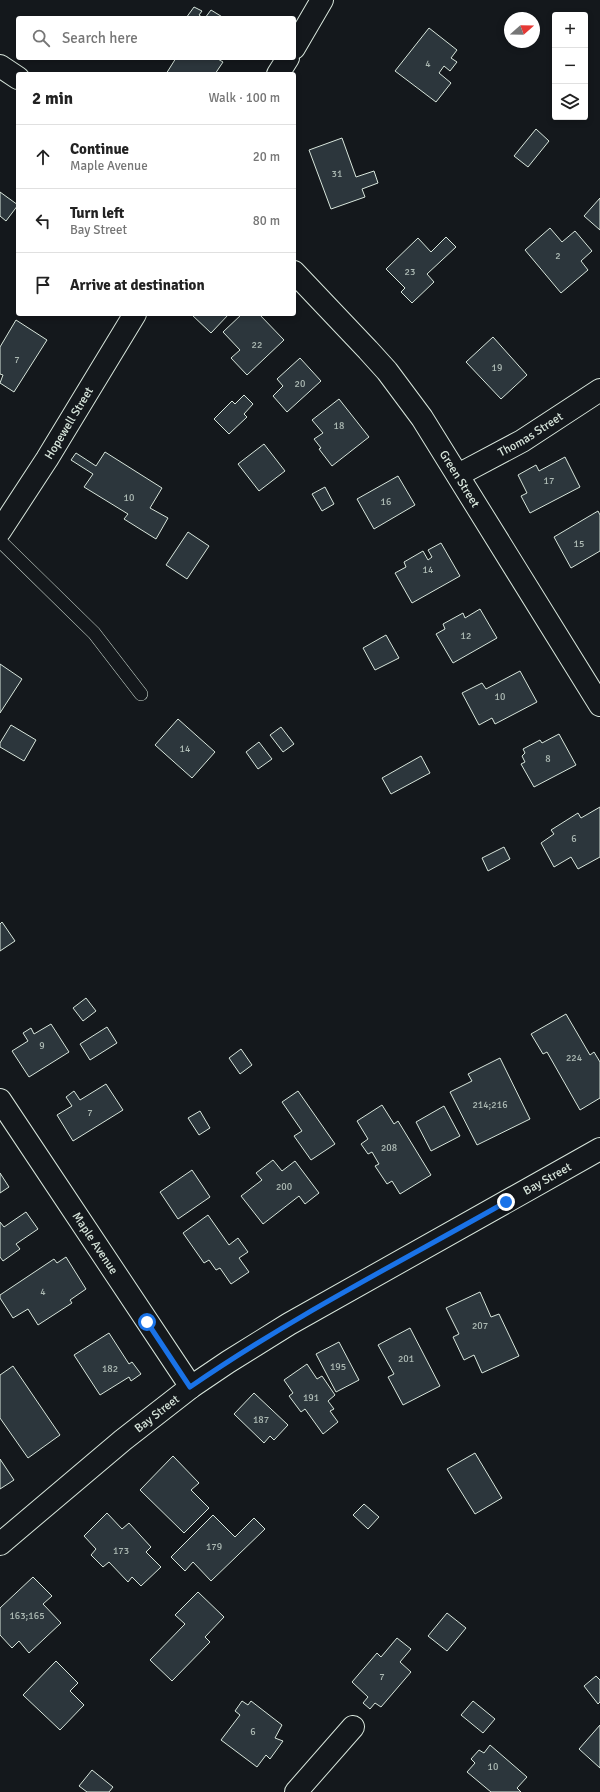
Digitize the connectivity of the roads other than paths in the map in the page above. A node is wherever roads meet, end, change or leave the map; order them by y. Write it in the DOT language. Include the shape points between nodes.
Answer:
graph roads {
  1 [pos="322,0"];
  2 [pos="296,45"];
  3 [pos="287,60"];
  4 [pos="0,66"];
  5 [pos="279,72"];
  6 [pos="16,77"];
  7 [pos="296,274"];
  8 [pos="134,316"];
  9 [pos="600,390"];
  10 [pos="458,476"];
  11 [pos="0,531"];
  12 [pos="0,541"];
  13 [pos="142,694"];
  14 [pos="600,705"];
  15 [pos="0,1100"];
  16 [pos="600,1149"];
  17 [pos="190,1387"];
  18 [pos="0,1544"];
  19 [pos="353,1727"];
  20 [pos="296,1792"];
  1 -- 2 [label="street"];
  3 -- 5 [label="street"];
  4 -- 6 [label="street"];
  7 -- 10 [label="street, Green Street" via="387,371 422,418"];
  8 -- 11 [label="street, Hopewell Street"];
  9 -- 10 [label="street, Thomas Street" via="522,442"];
  10 -- 14 [label="street, Green Street"];
  12 -- 13 [label="lane" via="94,633"];
  15 -- 17 [label="street, Maple Avenue"];
  16 -- 17 [label="street, Bay Street" via="290,1324"];
  17 -- 18 [label="street, Bay Street" via="83,1472"];
  19 -- 20 [label="street"];
}
